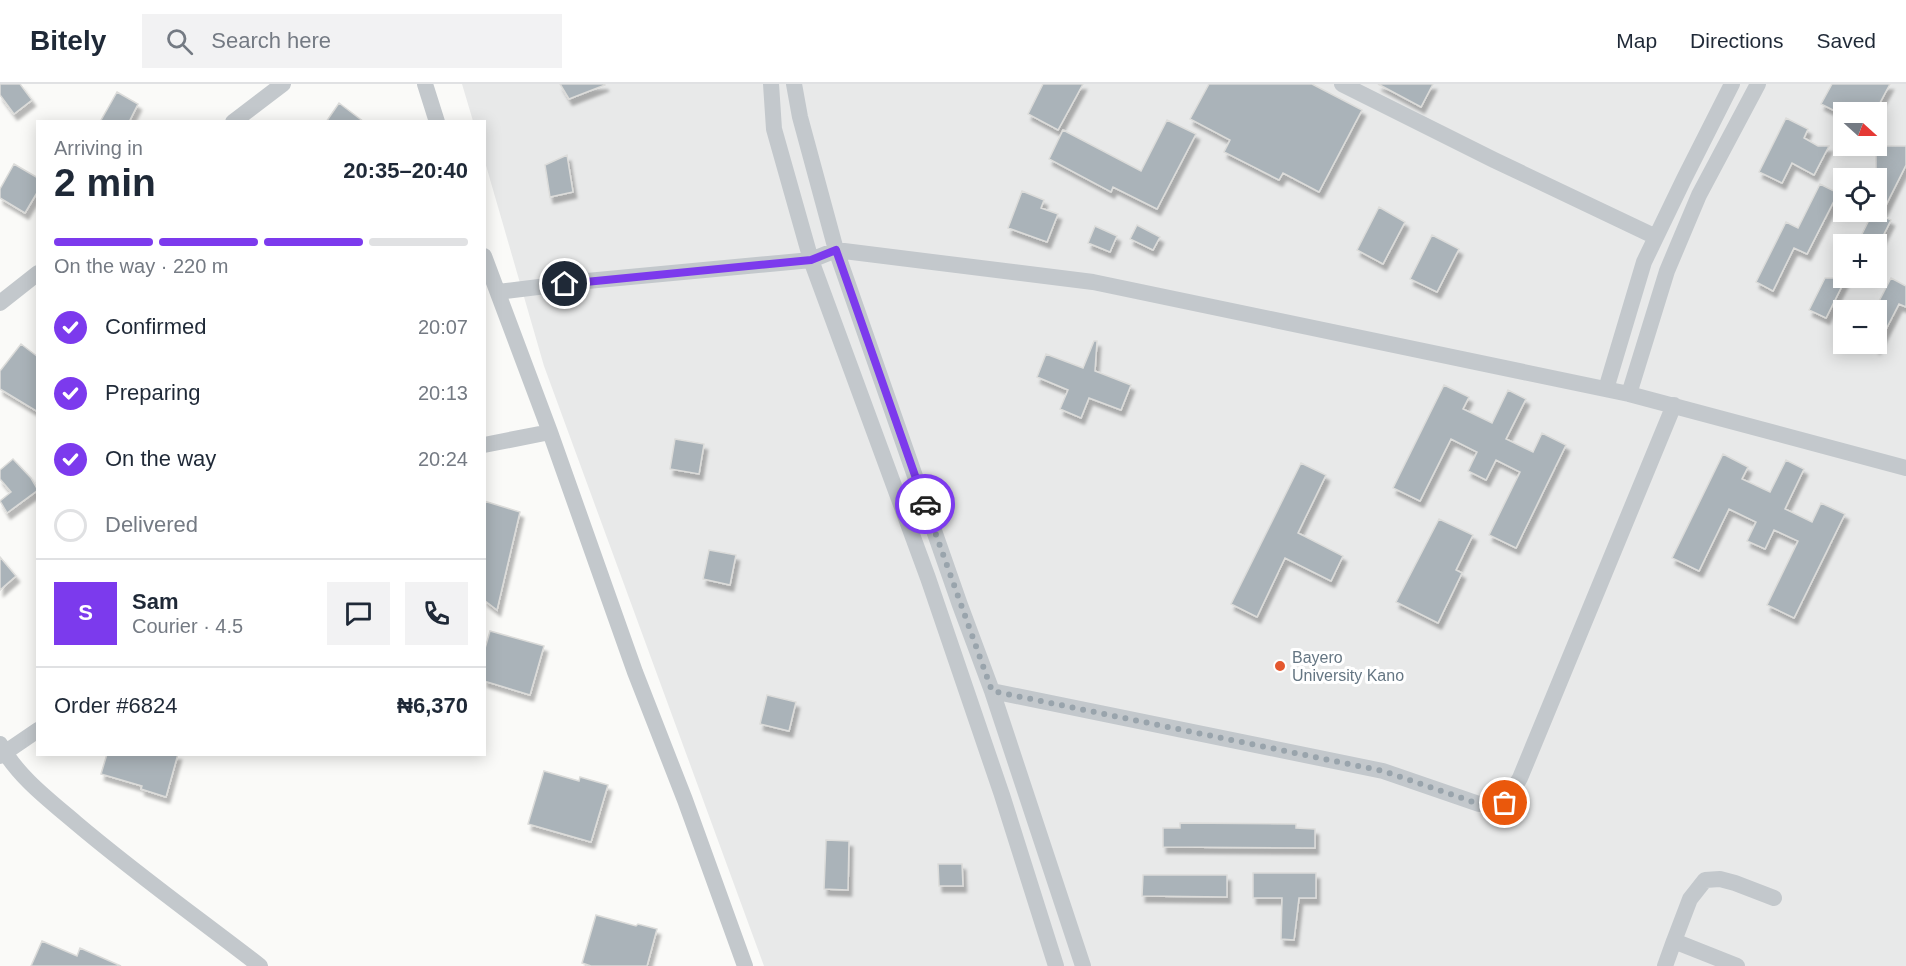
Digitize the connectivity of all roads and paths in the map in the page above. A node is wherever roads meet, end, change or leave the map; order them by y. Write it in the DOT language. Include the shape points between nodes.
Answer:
graph roads {
  1 [pos="283,84"];
  2 [pos="425,84"];
  3 [pos="771,84"];
  4 [pos="794,84"];
  5 [pos="1342,84"];
  6 [pos="1732,84"];
  7 [pos="1758,84"];
  8 [pos="236,120"];
  9 [pos="436,120"];
  10 [pos="1656,237"];
  11 [pos="836,250"];
  12 [pos="811,260"];
  13 [pos="486,261"];
  14 [pos="1644,262"];
  15 [pos="1667,271"];
  16 [pos="36,275"];
  17 [pos="498,292"];
  18 [pos="0,303"];
  19 [pos="1606,389"];
  20 [pos="1629,394"];
  21 [pos="1674,405"];
  22 [pos="550,432"];
  23 [pos="486,445"];
  24 [pos="1906,468"];
  25 [pos="992,691"];
  26 [pos="36,731"];
  27 [pos="2,751"];
  28 [pos="1025,789"];
  29 [pos="1002,795"];
  30 [pos="1774,898"];
  31 [pos="1674,941"];
  32 [pos="260,966"];
  33 [pos="745,966"];
  34 [pos="1056,966"];
  35 [pos="1083,966"];
  36 [pos="1665,966"];
  37 [pos="1737,966"];
  1 -- 8 [label="street"];
  2 -- 9 [label="street"];
  3 -- 12 [label="street" via="774,129"];
  4 -- 11 [label="street"];
  5 -- 10 [label="street"];
  6 -- 10 [label="street"];
  7 -- 15 [label="street" via="1699,195"];
  10 -- 14 [label="street"];
  11 -- 12 [label="street"];
  11 -- 19 [label="street" via="1093,282"];
  11 -- 25 [label="street"];
  12 -- 17 [label="street"];
  12 -- 29 [label="street" via="928,578"];
  13 -- 17 [label="street"];
  14 -- 15 [label="street"];
  14 -- 19 [label="street"];
  15 -- 20 [label="street"];
  16 -- 18 [label="street"];
  17 -- 22 [label="street"];
  19 -- 20 [label="street"];
  20 -- 21 [label="street"];
  21 -- 24 [label="street"];
  21 -- 25 [label="street" via="1523,770 1505,803 1479,804 1383,771"];
  22 -- 23 [label="street"];
  22 -- 33 [label="street"];
  25 -- 28 [label="street"];
  26 -- 27 [label="street"];
  27 -- 32 [label="street" via="38,791 98,842"];
  28 -- 29 [label="street"];
  28 -- 35 [label="street"];
  29 -- 34 [label="street"];
  30 -- 31 [label="street" via="1720,879 1705,880 1690,899"];
  31 -- 36 [label="street"];
  31 -- 37 [label="street"];
}
